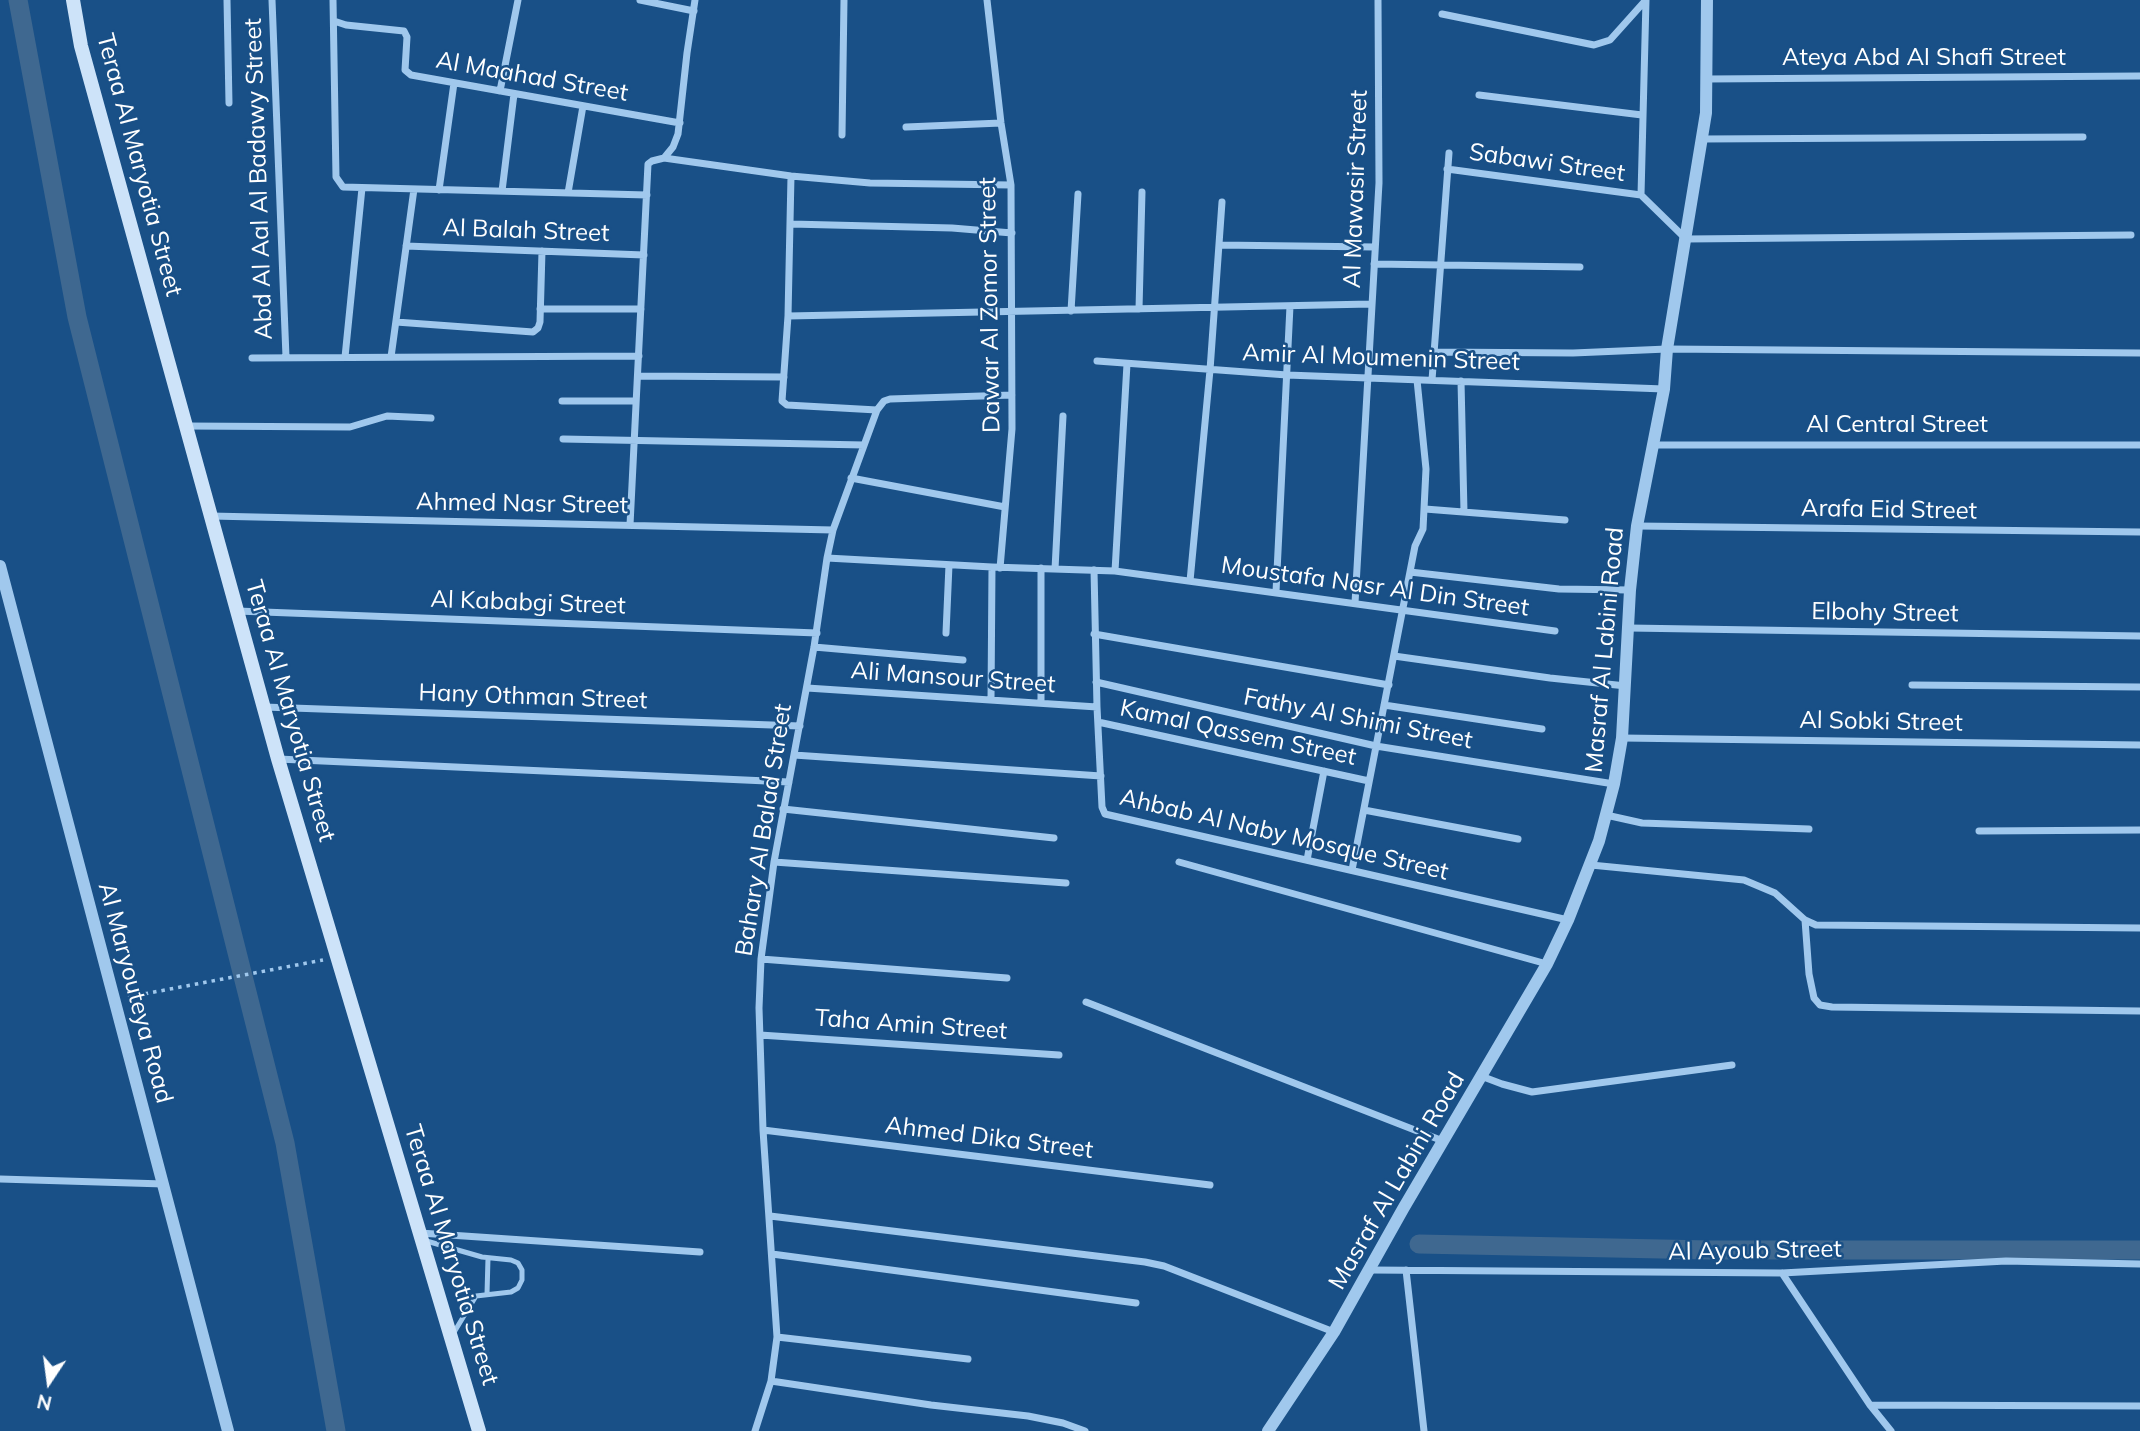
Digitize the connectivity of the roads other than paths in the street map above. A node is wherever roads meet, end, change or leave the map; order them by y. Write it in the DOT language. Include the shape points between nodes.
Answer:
graph roads {
  1 [pos="73,0"];
  2 [pos="228,0"];
  3 [pos="272,0"];
  4 [pos="333,0"];
  5 [pos="518,0"];
  6 [pos="640,0"];
  7 [pos="695,0"];
  8 [pos="844,0"];
  9 [pos="987,0"];
  10 [pos="1378,0"];
  11 [pos="1646,0"];
  12 [pos="1707,0"];
  13 [pos="694,11"];
  14 [pos="1442,15"];
  15 [pos="334,21"];
  16 [pos="2140,76"];
  17 [pos="1707,79"];
  18 [pos="454,83"];
  19 [pos="499,91"];
  20 [pos="514,93"];
  21 [pos="1479,94"];
  22 [pos="229,103"];
  23 [pos="583,106"];
  24 [pos="1642,115"];
  25 [pos="680,123"];
  26 [pos="1001,123"];
  27 [pos="906,127"];
  28 [pos="842,135"];
  29 [pos="2084,137"];
  30 [pos="1702,139"];
  31 [pos="1448,153"];
  32 [pos="664,158"];
  33 [pos="1447,169"];
  34 [pos="792,176"];
  35 [pos="1011,186"];
  36 [pos="362,188"];
  37 [pos="414,189"];
  38 [pos="439,190"];
  39 [pos="502,191"];
  40 [pos="1142,192"];
  41 [pos="568,193"];
  42 [pos="1078,194"];
  43 [pos="647,195"];
  44 [pos="1641,195"];
  45 [pos="1222,202"];
  46 [pos="791,224"];
  47 [pos="1012,233"];
  48 [pos="2132,235"];
  49 [pos="1686,239"];
  50 [pos="1219,245"];
  51 [pos="406,246"];
  52 [pos="1375,247"];
  53 [pos="542,251"];
  54 [pos="644,255"];
  55 [pos="1374,264"];
  56 [pos="1440,265"];
  57 [pos="1580,267"];
  58 [pos="1371,304"];
  59 [pos="1290,306"];
  60 [pos="1215,308"];
  61 [pos="540,309"];
  62 [pos="641,309"];
  63 [pos="1139,309"];
  64 [pos="1072,311"];
  65 [pos="1010,312"];
  66 [pos="788,317"];
  67 [pos="396,322"];
  68 [pos="1667,349"];
  69 [pos="1434,352"];
  70 [pos="2140,353"];
  71 [pos="639,356"];
  72 [pos="286,357"];
  73 [pos="345,357"];
  74 [pos="391,357"];
  75 [pos="252,358"];
  76 [pos="1097,361"];
  77 [pos="1127,364"];
  78 [pos="1210,370"];
  79 [pos="1287,375"];
  80 [pos="638,376"];
  81 [pos="784,377"];
  82 [pos="1366,378"];
  83 [pos="1417,380"];
  84 [pos="1432,380"];
  85 [pos="1461,382"];
  86 [pos="1664,389"];
  87 [pos="1012,395"];
  88 [pos="562,401"];
  89 [pos="636,401"];
  90 [pos="877,410"];
  91 [pos="1063,416"];
  92 [pos="431,418"];
  93 [pos="186,426"];
  94 [pos="563,439"];
  95 [pos="634,440"];
  96 [pos="1654,444"];
  97 [pos="864,445"];
  98 [pos="2140,445"];
  99 [pos="851,478"];
  100 [pos="1005,507"];
  101 [pos="1425,509"];
  102 [pos="1464,512"];
  103 [pos="210,516"];
  104 [pos="1564,520"];
  105 [pos="630,525"];
  106 [pos="1637,526"];
  107 [pos="833,530"];
  108 [pos="2140,532"];
  109 [pos="827,558"];
  110 [pos="949,565"];
  111 [pos="0,566"];
  112 [pos="996,567"];
  113 [pos="1041,568"];
  114 [pos="1055,569"];
  115 [pos="1094,570"];
  116 [pos="1115,571"];
  117 [pos="1410,572"];
  118 [pos="1191,581"];
  119 [pos="1630,590"];
  120 [pos="1276,592"];
  121 [pos="1355,603"];
  122 [pos="1403,610"];
  123 [pos="237,611"];
  124 [pos="1629,628"];
  125 [pos="1555,631"];
  126 [pos="817,633"];
  127 [pos="946,633"];
  128 [pos="1094,634"];
  129 [pos="2140,636"];
  130 [pos="814,647"];
  131 [pos="1394,656"];
  132 [pos="962,660"];
  133 [pos="1096,682"];
  134 [pos="1389,685"];
  135 [pos="1912,685"];
  136 [pos="1626,686"];
  137 [pos="2140,687"];
  138 [pos="807,688"];
  139 [pos="991,700"];
  140 [pos="1041,704"];
  141 [pos="1384,705"];
  142 [pos="264,707"];
  143 [pos="1097,707"];
  144 [pos="1098,722"];
  145 [pos="800,726"];
  146 [pos="1542,729"];
  147 [pos="1622,738"];
  148 [pos="2140,745"];
  149 [pos="1376,746"];
  150 [pos="794,755"];
  151 [pos="278,759"];
  152 [pos="1324,771"];
  153 [pos="1101,776"];
  154 [pos="1369,781"];
  155 [pos="789,782"];
  156 [pos="1614,784"];
  157 [pos="783,809"];
  158 [pos="1364,810"];
  159 [pos="1606,815"];
  160 [pos="1809,829"];
  161 [pos="2140,830"];
  162 [pos="1979,831"];
  163 [pos="1054,838"];
  164 [pos="1518,839"];
  165 [pos="1307,860"];
  166 [pos="774,862"];
  167 [pos="1179,862"];
  168 [pos="1591,865"];
  169 [pos="1352,870"];
  170 [pos="1066,883"];
  171 [pos="1568,920"];
  172 [pos="1805,920"];
  173 [pos="2140,928"];
  174 [pos="761,959"];
  175 [pos="1547,964"];
  176 [pos="1007,978"];
  177 [pos="1086,1002"];
  178 [pos="2140,1012"];
  179 [pos="760,1035"];
  180 [pos="1059,1055"];
  181 [pos="1732,1065"];
  182 [pos="1481,1076"];
  183 [pos="763,1130"];
  184 [pos="1443,1141"];
  185 [pos="0,1179"];
  186 [pos="164,1184"];
  187 [pos="1210,1185"];
  188 [pos="769,1216"];
  189 [pos="421,1237"];
  190 [pos="700,1252"];
  191 [pos="772,1254"];
  192 [pos="488,1258"];
  193 [pos="2140,1264"];
  194 [pos="1370,1270"];
  195 [pos="1406,1270"];
  196 [pos="1782,1273"];
  197 [pos="487,1294"];
  198 [pos="1136,1303"];
  199 [pos="1334,1332"];
  200 [pos="452,1337"];
  201 [pos="777,1337"];
  202 [pos="968,1359"];
  203 [pos="771,1381"];
  204 [pos="1870,1405"];
  205 [pos="2140,1406"];
  206 [pos="228,1431"];
  207 [pos="479,1431"];
  208 [pos="755,1431"];
  209 [pos="1085,1431"];
  210 [pos="1268,1431"];
  211 [pos="1424,1431"];
  212 [pos="1891,1431"];
  1 -- 93 [label="main road, Teraa Al Maryotia Street" via="81,46"];
  2 -- 22 [label="street"];
  3 -- 72 [label="street, Abd Al Aal Al Badawy Street"];
  4 -- 15 [label="street"];
  5 -- 19 [label="street"];
  6 -- 13 [label="street"];
  7 -- 13 [label="street"];
  8 -- 28 [label="street"];
  9 -- 26 [label="street, Dawar Al Zomor Street"];
  10 -- 52 [label="street, Al Mawasir Street"];
  11 -- 14 [label="street" via="1610,40 1594,45"];
  11 -- 24 [label="street"];
  12 -- 17 [label="street, Masraf Al Labini Road"];
  13 -- 25 [label="street"];
  15 -- 18 [label="street, Al Maahad Street" via="404,31 406,72"];
  15 -- 36 [label="street" via="336,177 343,187"];
  16 -- 17 [label="street, Ateya Abd Al Shafi Street"];
  17 -- 30 [label="street, Masraf Al Labini Road"];
  18 -- 19 [label="street, Al Maahad Street"];
  18 -- 38 [label="street"];
  19 -- 20 [label="street, Al Maahad Street"];
  20 -- 23 [label="street, Al Maahad Street"];
  20 -- 39 [label="street"];
  21 -- 24 [label="street"];
  23 -- 25 [label="street, Al Maahad Street"];
  23 -- 41 [label="street"];
  24 -- 44 [label="street"];
  25 -- 32 [label="street"];
  26 -- 27 [label="street"];
  26 -- 35 [label="street, Dawar Al Zomor Street"];
  29 -- 30 [label="street"];
  30 -- 49 [label="street, Masraf Al Labini Road"];
  31 -- 33 [label="street"];
  32 -- 34 [label="street"];
  32 -- 43 [label="street" via="649,162"];
  33 -- 44 [label="street, Sabawi Street"];
  33 -- 56 [label="street"];
  34 -- 35 [label="street"];
  34 -- 46 [label="street"];
  35 -- 47 [label="street, Dawar Al Zomor Street"];
  36 -- 37 [label="street"];
  36 -- 73 [label="street"];
  37 -- 38 [label="street"];
  37 -- 51 [label="street"];
  38 -- 39 [label="street"];
  39 -- 41 [label="street"];
  40 -- 63 [label="street"];
  41 -- 43 [label="street"];
  42 -- 64 [label="street"];
  43 -- 54 [label="street"];
  44 -- 49 [label="street"];
  45 -- 50 [label="street, Moustafa Nasr Al Din Street"];
  46 -- 47 [label="street"];
  46 -- 66 [label="street"];
  47 -- 65 [label="street, Dawar Al Zomor Street"];
  48 -- 49 [label="street"];
  49 -- 68 [label="street, Masraf Al Labini Road"];
  50 -- 52 [label="street"];
  50 -- 60 [label="street, Moustafa Nasr Al Din Street"];
  51 -- 53 [label="street, Al Balah Street"];
  51 -- 67 [label="street"];
  52 -- 55 [label="street, Al Mawasir Street"];
  53 -- 54 [label="street, Al Balah Street"];
  53 -- 61 [label="street"];
  54 -- 62 [label="street"];
  55 -- 56 [label="street"];
  55 -- 58 [label="street, Al Mawasir Street"];
  56 -- 57 [label="street"];
  56 -- 69 [label="street"];
  58 -- 59 [label="street"];
  58 -- 82 [label="street, Al Mawasir Street"];
  59 -- 60 [label="street"];
  59 -- 79 [label="street"];
  60 -- 63 [label="street"];
  60 -- 78 [label="street, Moustafa Nasr Al Din Street"];
  61 -- 62 [label="street"];
  61 -- 67 [label="street" via="539,325 529,332"];
  62 -- 71 [label="street"];
  63 -- 64 [label="street"];
  64 -- 65 [label="street"];
  65 -- 66 [label="street"];
  65 -- 87 [label="street, Dawar Al Zomor Street"];
  66 -- 81 [label="street"];
  67 -- 74 [label="street"];
  68 -- 69 [label="street"];
  68 -- 70 [label="street"];
  68 -- 86 [label="street, Masraf Al Labini Road"];
  69 -- 84 [label="street"];
  71 -- 74 [label="street"];
  71 -- 80 [label="street"];
  72 -- 73 [label="street"];
  72 -- 75 [label="street"];
  73 -- 74 [label="street"];
  76 -- 77 [label="street, Amir Al Moumenin Street"];
  77 -- 78 [label="street, Amir Al Moumenin Street"];
  77 -- 116 [label="street"];
  78 -- 79 [label="street, Amir Al Moumenin Street"];
  78 -- 118 [label="street, Moustafa Nasr Al Din Street"];
  79 -- 82 [label="street, Amir Al Moumenin Street"];
  79 -- 120 [label="street"];
  80 -- 81 [label="street"];
  80 -- 89 [label="street"];
  81 -- 90 [label="street" via="785,404"];
  82 -- 83 [label="street, Amir Al Moumenin Street"];
  82 -- 121 [label="street, Al Mawasir Street"];
  83 -- 84 [label="street, Amir Al Moumenin Street"];
  83 -- 101 [label="street"];
  84 -- 85 [label="street, Amir Al Moumenin Street"];
  85 -- 86 [label="street, Amir Al Moumenin Street"];
  85 -- 102 [label="street"];
  86 -- 96 [label="street, Masraf Al Labini Road"];
  87 -- 90 [label="street" via="890,399"];
  87 -- 100 [label="street, Dawar Al Zomor Street"];
  88 -- 89 [label="street"];
  89 -- 95 [label="street"];
  90 -- 97 [label="street, Bahary Al Balad Street"];
  91 -- 114 [label="street"];
  92 -- 93 [label="street" via="387,416 350,427"];
  93 -- 103 [label="main road, Teraa Al Maryotia Street"];
  94 -- 95 [label="street"];
  95 -- 97 [label="street"];
  95 -- 105 [label="street"];
  96 -- 98 [label="street, Al Central Street"];
  96 -- 106 [label="street, Masraf Al Labini Road"];
  97 -- 99 [label="street, Bahary Al Balad Street"];
  99 -- 100 [label="street"];
  99 -- 107 [label="street, Bahary Al Balad Street"];
  100 -- 112 [label="street, Dawar Al Zomor Street"];
  101 -- 102 [label="street"];
  101 -- 117 [label="street"];
  102 -- 104 [label="street"];
  103 -- 105 [label="street, Ahmed Nasr Street"];
  103 -- 123 [label="main road, Teraa Al Maryotia Street"];
  105 -- 107 [label="street, Ahmed Nasr Street"];
  106 -- 108 [label="street, Arafa Eid Street"];
  106 -- 119 [label="street, Masraf Al Labini Road"];
  107 -- 109 [label="street, Bahary Al Balad Street"];
  109 -- 110 [label="street, Moustafa Nasr Al Din Street"];
  109 -- 126 [label="street, Bahary Al Balad Street"];
  110 -- 112 [label="street, Moustafa Nasr Al Din Street"];
  110 -- 127 [label="street"];
  111 -- 186 [label="street, Al Maryouteya Road"];
  112 -- 113 [label="street, Moustafa Nasr Al Din Street"];
  112 -- 139 [label="street, Dawar Al Zomor Street"];
  113 -- 114 [label="street, Moustafa Nasr Al Din Street"];
  113 -- 140 [label="street"];
  114 -- 115 [label="street, Moustafa Nasr Al Din Street"];
  115 -- 116 [label="street, Moustafa Nasr Al Din Street"];
  115 -- 128 [label="street, Ahbab Al Naby Mosque Street"];
  116 -- 118 [label="street, Moustafa Nasr Al Din Street"];
  117 -- 119 [label="street" via="1559,589"];
  117 -- 122 [label="street"];
  118 -- 120 [label="street, Moustafa Nasr Al Din Street"];
  119 -- 124 [label="street, Masraf Al Labini Road"];
  120 -- 121 [label="street, Moustafa Nasr Al Din Street"];
  121 -- 122 [label="street, Moustafa Nasr Al Din Street"];
  122 -- 125 [label="street, Moustafa Nasr Al Din Street"];
  122 -- 131 [label="street"];
  123 -- 126 [label="street, Al Kababgi Street"];
  123 -- 142 [label="main road, Teraa Al Maryotia Street"];
  124 -- 129 [label="street, Elbohy Street"];
  124 -- 136 [label="street, Masraf Al Labini Road"];
  126 -- 130 [label="street, Bahary Al Balad Street"];
  128 -- 133 [label="street, Ahbab Al Naby Mosque Street"];
  128 -- 134 [label="street"];
  130 -- 132 [label="street"];
  130 -- 138 [label="street, Bahary Al Balad Street"];
  131 -- 134 [label="street"];
  131 -- 136 [label="street"];
  133 -- 143 [label="street, Ahbab Al Naby Mosque Street"];
  133 -- 149 [label="street, Fathy Al Shimi Street"];
  134 -- 141 [label="street"];
  135 -- 137 [label="street"];
  136 -- 147 [label="street, Masraf Al Labini Road"];
  138 -- 139 [label="street, Ali Mansour Street"];
  138 -- 145 [label="street, Bahary Al Balad Street"];
  139 -- 140 [label="street, Ali Mansour Street"];
  140 -- 143 [label="street, Ali Mansour Street"];
  141 -- 146 [label="street"];
  141 -- 149 [label="street"];
  142 -- 145 [label="street, Hany Othman Street"];
  142 -- 151 [label="main road, Teraa Al Maryotia Street"];
  143 -- 144 [label="street, Ahbab Al Naby Mosque Street"];
  144 -- 152 [label="street, Kamal Qassem Street"];
  144 -- 153 [label="street, Ahbab Al Naby Mosque Street"];
  145 -- 150 [label="street, Bahary Al Balad Street"];
  147 -- 148 [label="street, Al Sobki Street"];
  147 -- 156 [label="street, Masraf Al Labini Road"];
  149 -- 154 [label="street"];
  149 -- 156 [label="street, Fathy Al Shimi Street"];
  150 -- 153 [label="street"];
  150 -- 155 [label="street, Bahary Al Balad Street"];
  151 -- 155 [label="street"];
  151 -- 189 [label="main road, Teraa Al Maryotia Street"];
  152 -- 154 [label="street, Kamal Qassem Street"];
  152 -- 165 [label="street"];
  153 -- 165 [label="street, Ahbab Al Naby Mosque Street" via="1105,814"];
  154 -- 158 [label="street"];
  155 -- 157 [label="street, Bahary Al Balad Street"];
  156 -- 159 [label="street, Masraf Al Labini Road"];
  157 -- 163 [label="street"];
  157 -- 166 [label="street, Bahary Al Balad Street"];
  158 -- 164 [label="street"];
  158 -- 169 [label="street"];
  159 -- 160 [label="street" via="1642,823"];
  159 -- 168 [label="street, Masraf Al Labini Road"];
  161 -- 162 [label="street"];
  165 -- 169 [label="street, Ahbab Al Naby Mosque Street"];
  166 -- 170 [label="street"];
  166 -- 174 [label="street, Bahary Al Balad Street"];
  167 -- 175 [label="street"];
  168 -- 171 [label="street, Masraf Al Labini Road"];
  168 -- 172 [label="street" via="1744,880 1775,893"];
  169 -- 171 [label="street, Ahbab Al Naby Mosque Street"];
  171 -- 175 [label="street, Masraf Al Labini Road"];
  172 -- 173 [label="street" via="1816,925 1888,928"];
  172 -- 178 [label="street" via="1809,974 1820,1005"];
  174 -- 176 [label="street"];
  174 -- 179 [label="street, Bahary Al Balad Street"];
  175 -- 182 [label="street, Masraf Al Labini Road"];
  177 -- 184 [label="street"];
  179 -- 180 [label="street, Taha Amin Street"];
  179 -- 183 [label="street, Bahary Al Balad Street"];
  181 -- 182 [label="street" via="1532,1092"];
  182 -- 184 [label="street, Masraf Al Labini Road"];
  183 -- 187 [label="street, Ahmed Dika Street"];
  183 -- 188 [label="street, Bahary Al Balad Street"];
  184 -- 194 [label="street, Masraf Al Labini Road"];
  185 -- 186 [label="street"];
  186 -- 206 [label="street, Al Maryouteya Road"];
  188 -- 191 [label="street, Bahary Al Balad Street"];
  188 -- 199 [label="street" via="1145,1262"];
  189 -- 190 [label="street"];
  189 -- 192 [label="lane"];
  189 -- 200 [label="main road, Teraa Al Maryotia Street"];
  191 -- 198 [label="street"];
  191 -- 201 [label="street, Bahary Al Balad Street"];
  192 -- 197 [label="lane"];
  192 -- 197 [label="lane" via="519,1263 522,1280 511,1293"];
  193 -- 196 [label="street, Al Ayoub Street" via="2013,1261"];
  194 -- 195 [label="street, Al Ayoub Street"];
  194 -- 199 [label="street, Masraf Al Labini Road"];
  195 -- 196 [label="street, Al Ayoub Street"];
  195 -- 211 [label="street"];
  196 -- 204 [label="street"];
  197 -- 200 [label="lane" via="473,1299"];
  199 -- 210 [label="street, Masraf Al Labini Road"];
  200 -- 207 [label="main road, Teraa Al Maryotia Street"];
  201 -- 202 [label="street"];
  201 -- 203 [label="street, Bahary Al Balad Street"];
  203 -- 208 [label="street, Bahary Al Balad Street"];
  203 -- 209 [label="street" via="1028,1416"];
  204 -- 205 [label="street"];
  204 -- 212 [label="street"];
}
